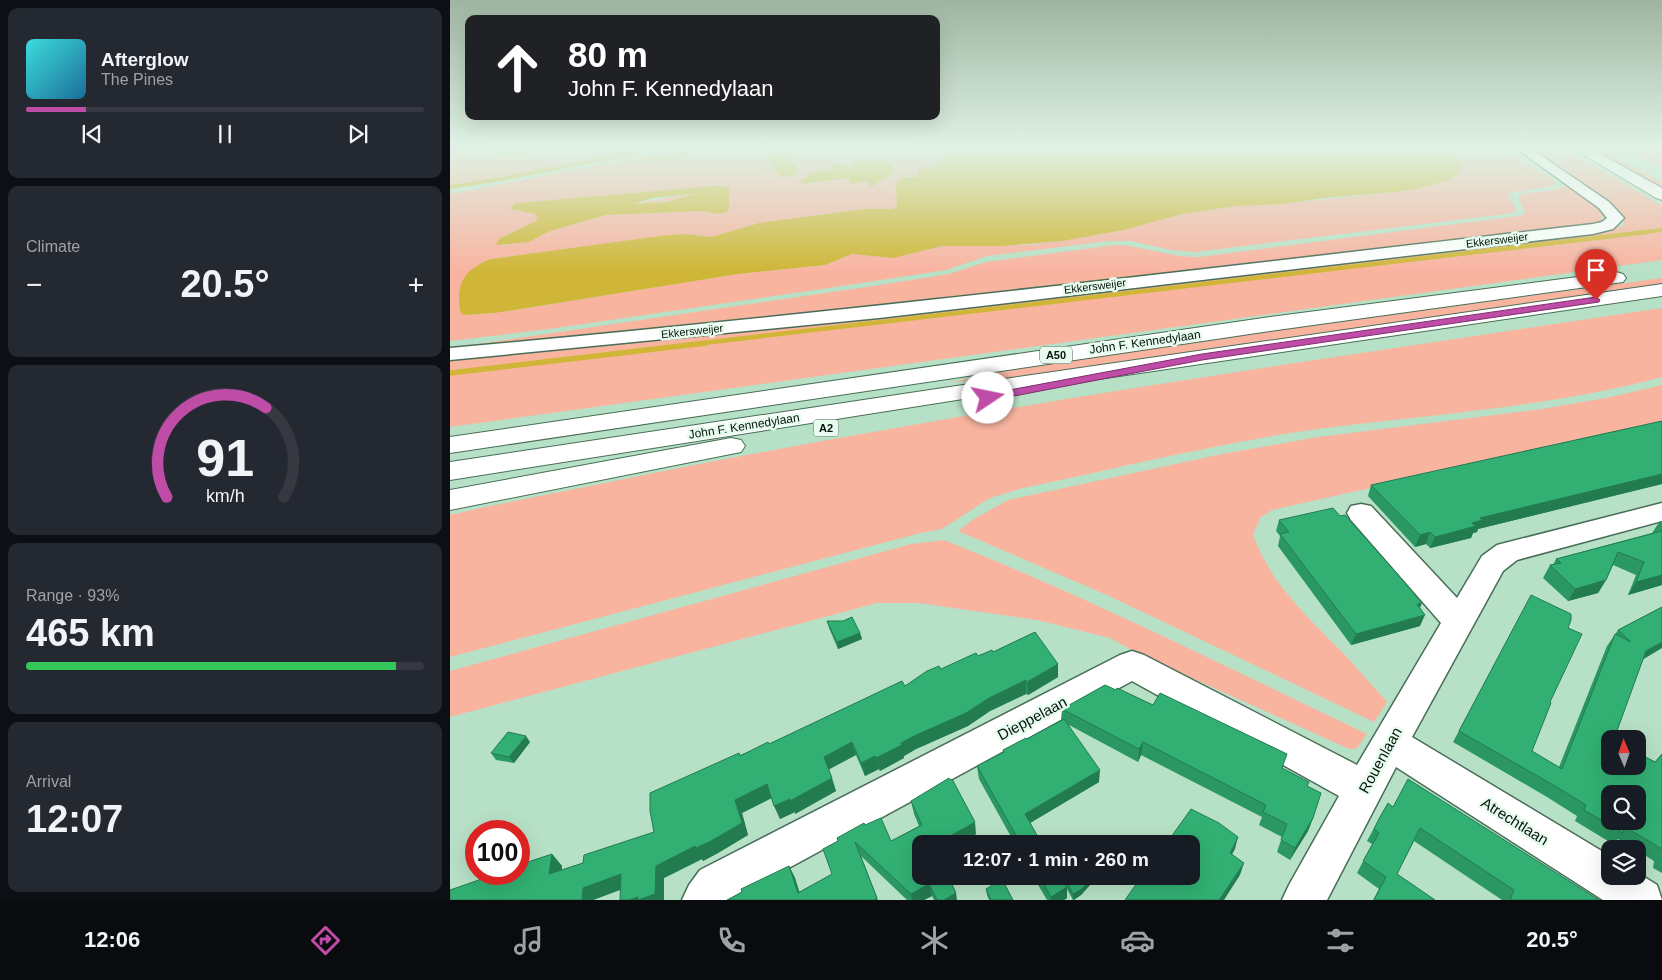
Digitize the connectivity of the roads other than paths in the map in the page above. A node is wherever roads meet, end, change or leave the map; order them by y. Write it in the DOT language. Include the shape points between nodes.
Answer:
graph roads {
  1 [pos="1580,188"];
  2 [pos="1650,188"];
  3 [pos="1662,195"];
  4 [pos="1662,272"];
  5 [pos="1662,290"];
  6 [pos="450,354"];
  7 [pos="1202,357"];
  8 [pos="450,445"];
  9 [pos="450,471"];
  10 [pos="450,500"];
  11 [pos="1662,512"];
  12 [pos="1361,513"];
  13 [pos="1459,621"];
  14 [pos="1389,743"];
  15 [pos="1364,789"];
  16 [pos="704,900"];
  17 [pos="1304,900"];
  18 [pos="1642,900"];
  1 -- 6 [label="street, Ekkersweijer" via="1604,205 1616,218 1612,223 1593,229 990,298"];
  2 -- 3 [label="main road"];
  4 -- 8 [label="main road, John F. Kennedylaan / A50" via="1250,326"];
  5 -- 7 [label="main road, John F. Kennedylaan / A50"];
  7 -- 9 [label="main road, John F. Kennedylaan / A50"];
  7 -- 10 [label="main road, A2"];
  11 -- 13 [label="street, Rouenlaan" via="1507,552 1492,564"];
  12 -- 13 [label="street"];
  13 -- 14 [label="street, Rouenlaan"];
  14 -- 15 [label="street, Rouenlaan"];
  14 -- 18 [label="street, Atrechtlaan"];
  15 -- 16 [label="street, Dieppelaan" via="1132,665 716,885"];
  15 -- 17 [label="street, Rouenlaan"];
}
